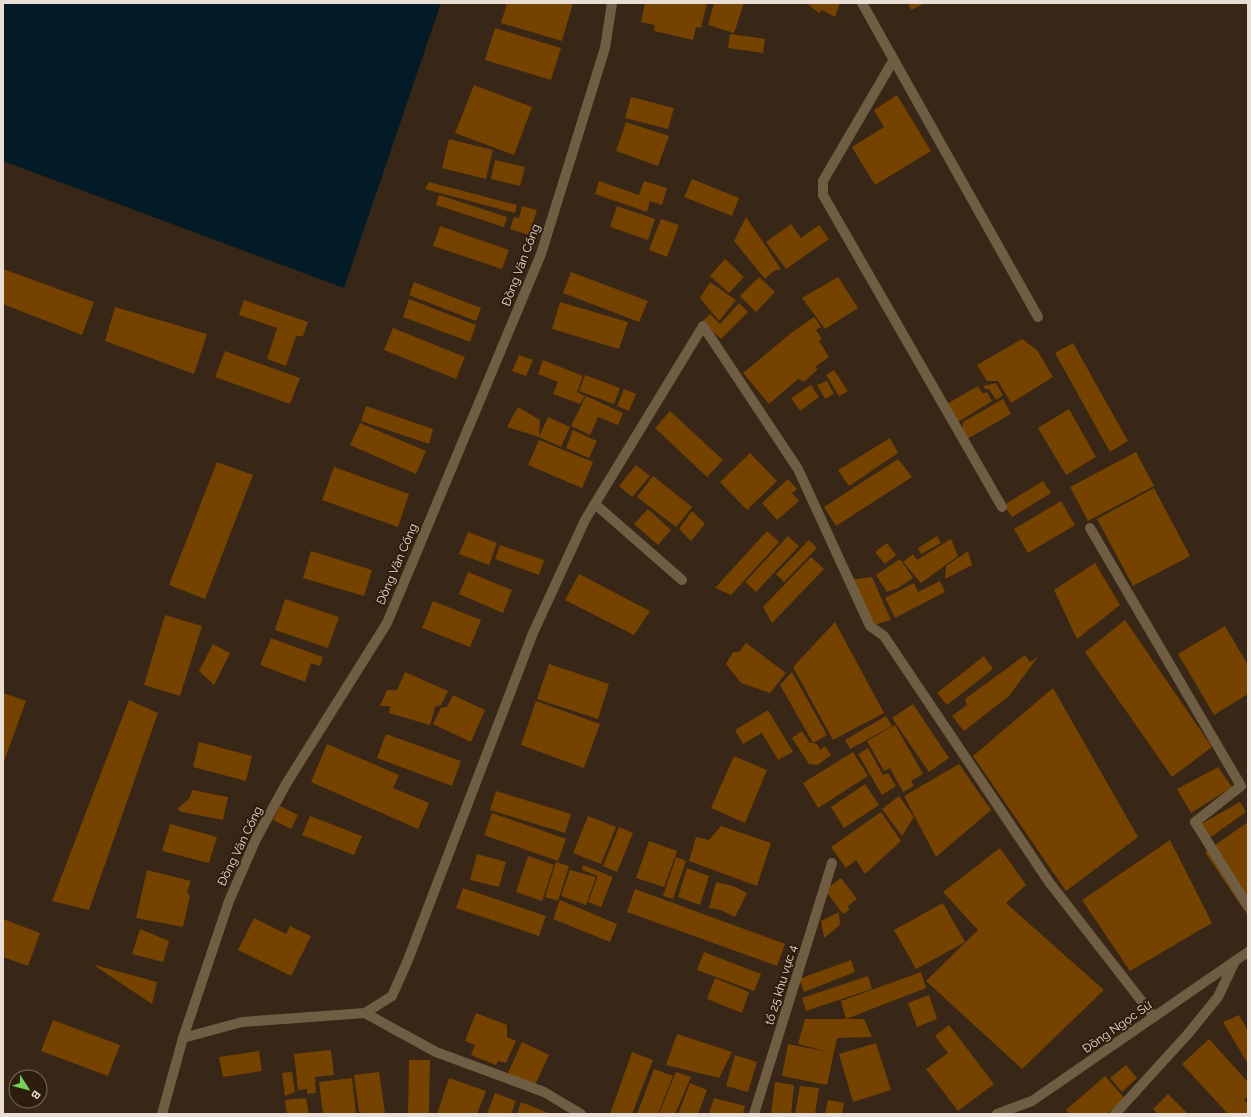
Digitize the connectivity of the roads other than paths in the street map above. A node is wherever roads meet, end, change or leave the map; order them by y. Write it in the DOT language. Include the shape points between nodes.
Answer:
graph roads {
  1 [pos="612,3"];
  2 [pos="862,3"];
  3 [pos="893,61"];
  4 [pos="1038,317"];
  5 [pos="595,504"];
  6 [pos="1002,507"];
  7 [pos="1090,528"];
  8 [pos="682,580"];
  9 [pos="832,863"];
  10 [pos="1248,906"];
  11 [pos="1248,952"];
  12 [pos="1234,961"];
  13 [pos="365,1013"];
  14 [pos="1154,1017"];
  15 [pos="183,1038"];
  16 [pos="162,1114"];
  17 [pos="581,1114"];
  18 [pos="754,1114"];
  19 [pos="996,1114"];
  20 [pos="1115,1114"];
  1 -- 15 [label="street, Đồng Văn Cống" via="605,48 541,254 387,622 286,784 256,839 229,901"];
  2 -- 3 [label="street"];
  3 -- 4 [label="street"];
  3 -- 6 [label="street" via="823,181 822,195"];
  5 -- 8 [label="street"];
  5 -- 13 [label="street" via="585,520 533,633 392,996"];
  5 -- 14 [label="street" via="702,326 798,469 870,626 884,636 1049,882"];
  7 -- 10 [label="street" via="1241,786 1195,822"];
  9 -- 18 [label="street, tổ 25 khu vực 4"];
  11 -- 12 [label="street, Đồng Ngọc Sứ"];
  12 -- 14 [label="street, Đồng Ngọc Sứ"];
  12 -- 20 [label="street" via="1218,997"];
  13 -- 15 [label="street" via="242,1022"];
  13 -- 17 [label="street" via="436,1052 544,1092"];
  14 -- 19 [label="street, Đồng Ngọc Sứ" via="1032,1101"];
  15 -- 16 [label="street, Đồng Văn Cống"];
}
